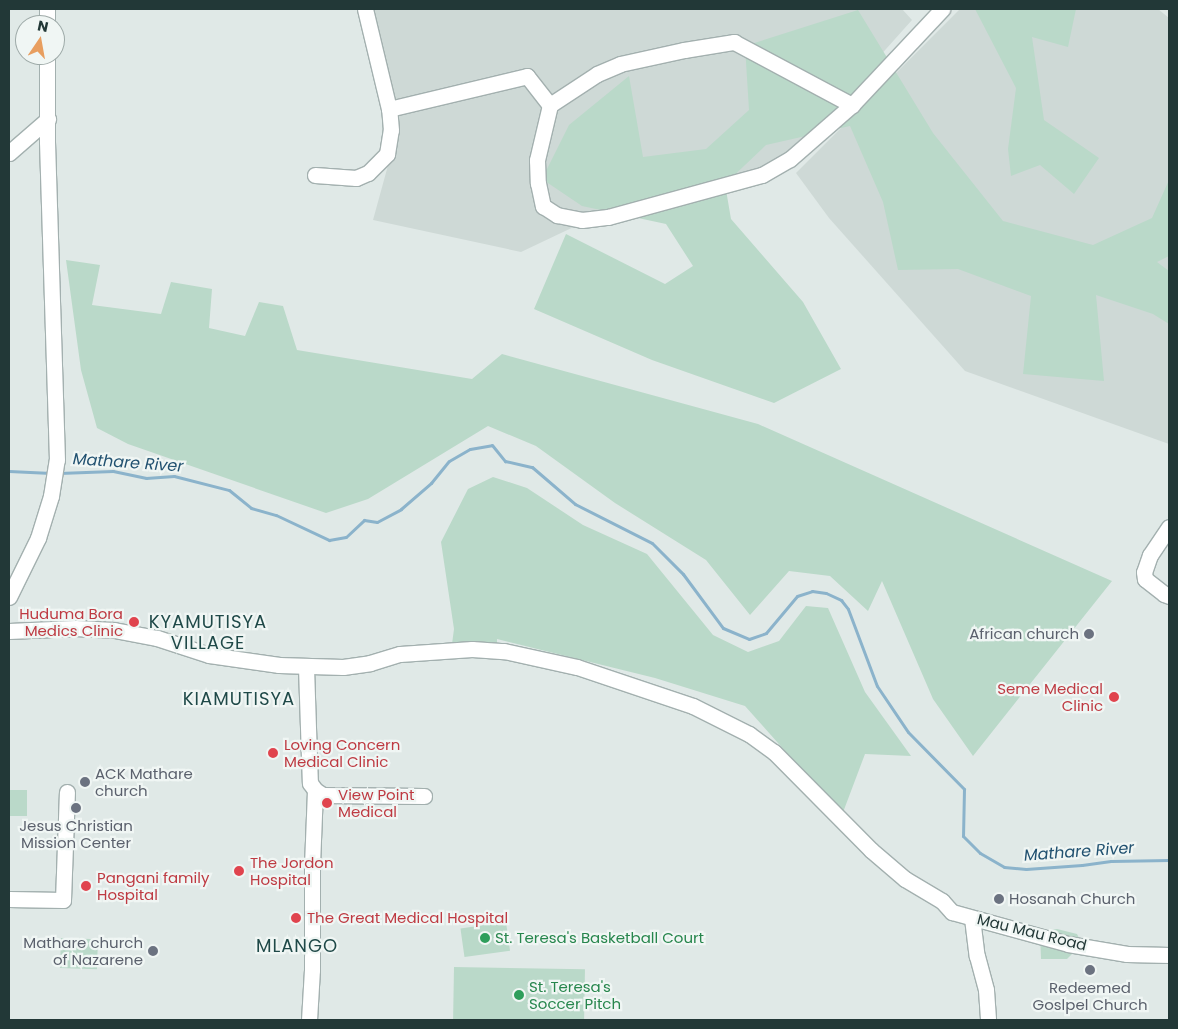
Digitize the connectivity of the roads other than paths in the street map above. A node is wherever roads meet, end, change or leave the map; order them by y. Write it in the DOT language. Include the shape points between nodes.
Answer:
graph roads {
  1 [pos="365,9"];
  2 [pos="942,9"];
  3 [pos="47,65"];
  4 [pos="550,104"];
  5 [pos="852,105"];
  6 [pos="389,109"];
  7 [pos="48,118"];
  8 [pos="9,153"];
  9 [pos="315,175"];
  10 [pos="1169,527"];
  11 [pos="1169,596"];
  12 [pos="9,597"];
  13 [pos="9,631"];
  14 [pos="306,667"];
  15 [pos="315,790"];
  16 [pos="67,792"];
  17 [pos="424,796"];
  18 [pos="9,899"];
  19 [pos="972,918"];
  20 [pos="1169,955"];
  21 [pos="309,1020"];
  22 [pos="988,1020"];
  1 -- 6 [label="street"];
  2 -- 5 [label="street"];
  3 -- 7 [label="street"];
  4 -- 5 [label="street" via="596,74 620,64 734,42"];
  4 -- 5 [label="street" via="537,160 543,206 557,215 582,220 608,217 762,175 790,158"];
  4 -- 6 [label="street" via="527,76"];
  6 -- 9 [label="street" via="390,141 387,154 378,166 356,178"];
  7 -- 8 [label="street"];
  7 -- 12 [label="street" via="57,460 51,496 38,538"];
  10 -- 11 [label="street" via="1150,555 1144,572 1146,579"];
  13 -- 14 [label="street, Mau Mau Road" via="114,630 157,638 209,655"];
  14 -- 15 [label="street" via="310,783"];
  14 -- 19 [label="street, Mau Mau Road" via="343,667 400,654 439,650 504,651 578,667 658,692 724,720 774,752 905,879 942,901 952,912"];
  15 -- 17 [label="street" via="323,795"];
  15 -- 21 [label="street"];
  16 -- 18 [label="street" via="63,900"];
  19 -- 20 [label="street, Mau Mau Road" via="1068,944 1127,954"];
  19 -- 22 [label="street" via="986,990"];
}
